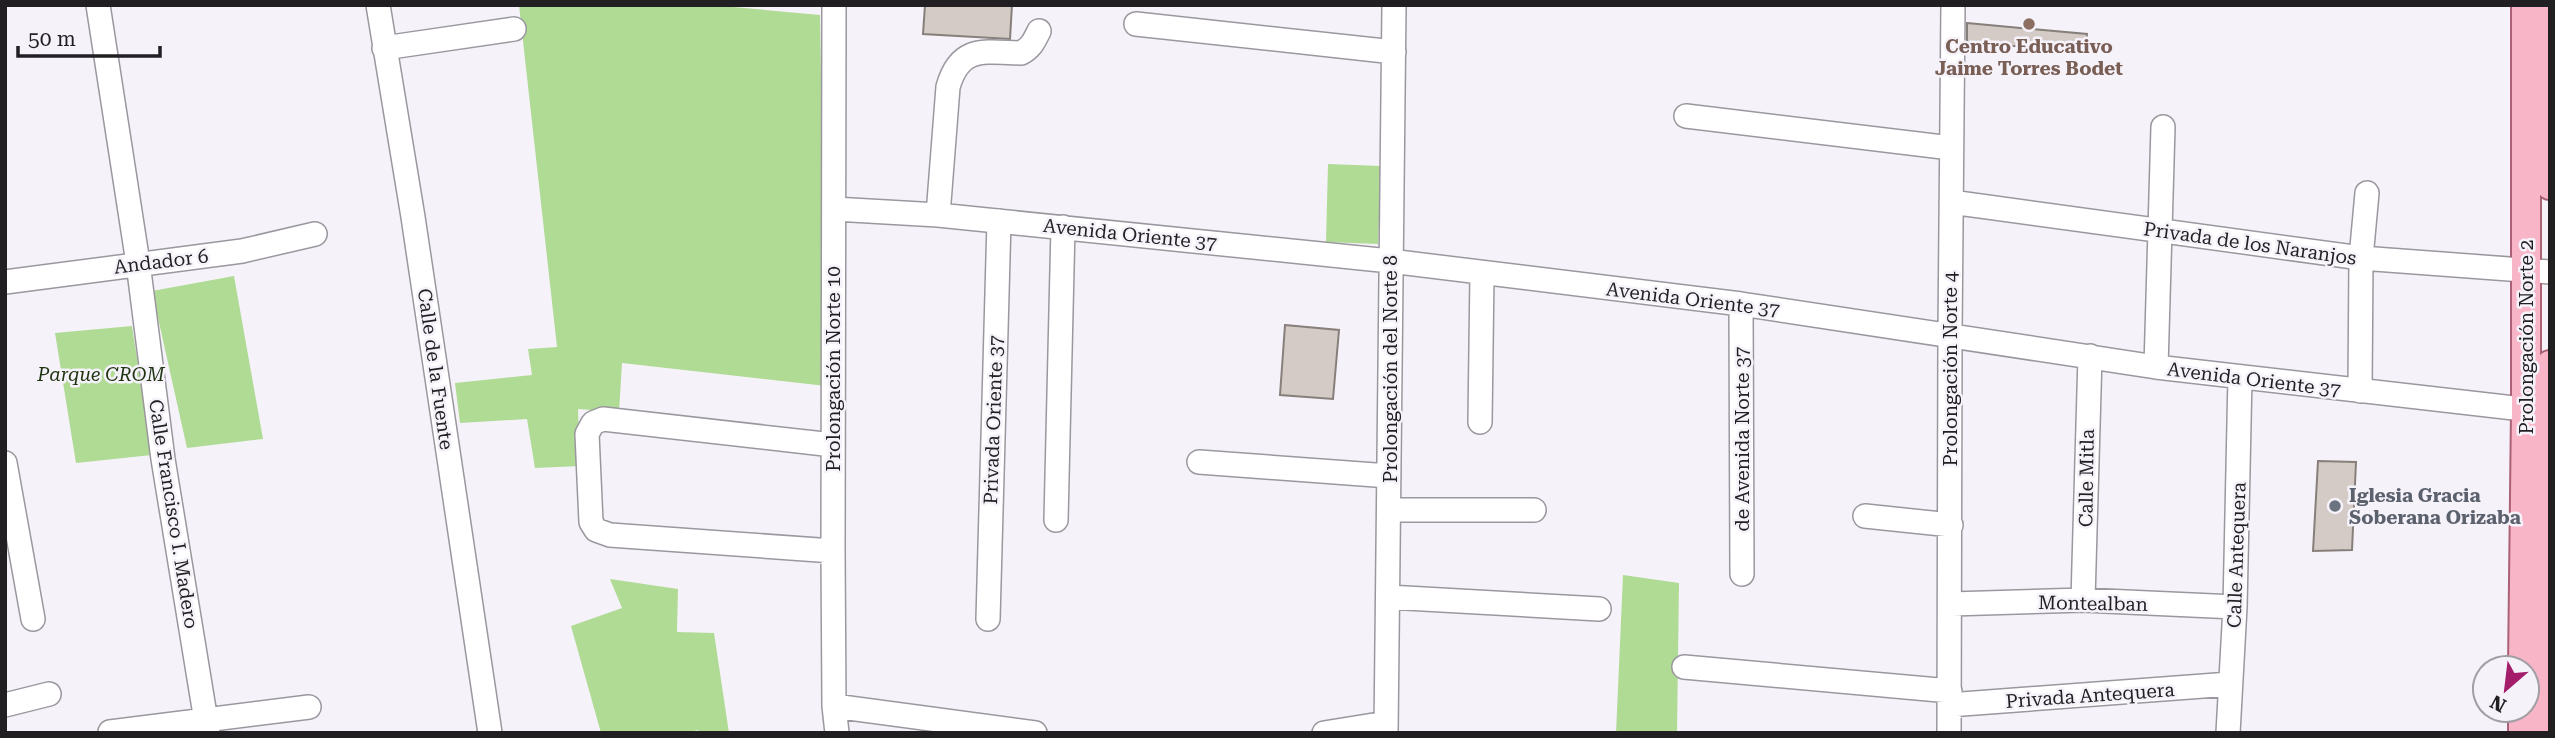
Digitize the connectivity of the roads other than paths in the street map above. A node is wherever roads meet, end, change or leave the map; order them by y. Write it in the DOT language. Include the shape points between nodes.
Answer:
graph roads {
  1 [pos="98,5"];
  2 [pos="378,5"];
  3 [pos="834,5"];
  4 [pos="1394,5"];
  5 [pos="1954,5"];
  6 [pos="2526,5"];
  7 [pos="2549,5"];
  8 [pos="1136,24"];
  9 [pos="514,29"];
  10 [pos="1039,31"];
  11 [pos="384,48"];
  12 [pos="1394,52"];
  13 [pos="1686,116"];
  14 [pos="2163,127"];
  15 [pos="1951,148"];
  16 [pos="2549,157"];
  17 [pos="2550,185"];
  18 [pos="2367,193"];
  19 [pos="1951,202"];
  20 [pos="834,209"];
  21 [pos="938,215"];
  22 [pos="999,221"];
  23 [pos="1063,227"];
  24 [pos="2158,230"];
  25 [pos="315,234"];
  26 [pos="2361,258"];
  27 [pos="1390,261"];
  28 [pos="138,263"];
  29 [pos="2538,272"];
  30 [pos="1482,273"];
  31 [pos="5,282"];
  32 [pos="1741,304"];
  33 [pos="1950,334"];
  34 [pos="2090,356"];
  35 [pos="2550,365"];
  36 [pos="2156,367"];
  37 [pos="2241,377"];
  38 [pos="2360,391"];
  39 [pos="2538,411"];
  40 [pos="1480,422"];
  41 [pos="833,445"];
  42 [pos="1199,462"];
  43 [pos="5,464"];
  44 [pos="1390,476"];
  45 [pos="1389,509"];
  46 [pos="1534,510"];
  47 [pos="9,514"];
  48 [pos="1864,516"];
  49 [pos="1056,520"];
  50 [pos="1951,525"];
  51 [pos="833,551"];
  52 [pos="1742,574"];
  53 [pos="1388,597"];
  54 [pos="2083,600"];
  55 [pos="1951,604"];
  56 [pos="2235,607"];
  57 [pos="1599,609"];
  58 [pos="988,619"];
  59 [pos="33,620"];
  60 [pos="2524,654"];
  61 [pos="1684,667"];
  62 [pos="2230,684"];
  63 [pos="49,694"];
  64 [pos="1950,698"];
  65 [pos="5,705"];
  66 [pos="834,706"];
  67 [pos="309,707"];
  68 [pos="207,726"];
  69 [pos="1386,728"];
  70 [pos="110,732"];
  71 [pos="490,733"];
  72 [pos="837,733"];
  73 [pos="1035,733"];
  74 [pos="1324,733"];
  75 [pos="1949,733"];
  76 [pos="2228,733"];
  77 [pos="2545,733"];
  1 -- 28 [label="street, Calle Francisco I. Madero"];
  2 -- 11 [label="street, Calle de la Fuente"];
  3 -- 20 [label="street, Prolongación Norte 10"];
  4 -- 12 [label="street, Prolongación del Norte 8"];
  5 -- 15 [label="street, Prolongación Norte 4"];
  6 -- 29 [label="main road, Prolongación Norte 2"];
  7 -- 16 [label="main road"];
  8 -- 12 [label="street"];
  9 -- 11 [label="street"];
  10 -- 21 [label="street" via="1021,53 972,54 953,71"];
  11 -- 71 [label="street, Calle de la Fuente"];
  12 -- 27 [label="street, Prolongación del Norte 8"];
  13 -- 15 [label="street"];
  14 -- 24 [label="street"];
  15 -- 19 [label="street, Prolongación Norte 4"];
  16 -- 17 [label="main road"];
  18 -- 26 [label="street"];
  19 -- 24 [label="street, Privada de los Naranjos"];
  19 -- 33 [label="street, Prolongación Norte 4"];
  20 -- 21 [label="street, Avenida Oriente 37"];
  20 -- 41 [label="street, Prolongación Norte 10"];
  21 -- 22 [label="street, Avenida Oriente 37"];
  22 -- 23 [label="street, Avenida Oriente 37"];
  22 -- 58 [label="street, Privada Oriente 37"];
  23 -- 27 [label="street, Avenida Oriente 37"];
  23 -- 49 [label="street"];
  24 -- 26 [label="street, Privada de los Naranjos"];
  24 -- 36 [label="street"];
  25 -- 28 [label="street, Andador 6" via="242,251"];
  26 -- 29 [label="street, Privada de los Naranjos"];
  26 -- 38 [label="street"];
  27 -- 30 [label="street, Avenida Oriente 37"];
  27 -- 44 [label="street, Prolongación del Norte 8"];
  28 -- 31 [label="street, Andador 6"];
  28 -- 68 [label="street, Calle Francisco I. Madero" via="163,459"];
  29 -- 39 [label="main road, Prolongación Norte 2"];
  30 -- 32 [label="street, Avenida Oriente 37"];
  30 -- 40 [label="street"];
  32 -- 33 [label="street, Avenida Oriente 37"];
  32 -- 52 [label="street, de Avenida Norte 37"];
  33 -- 34 [label="street, Avenida Oriente 37"];
  33 -- 50 [label="street, Prolongación Norte 4"];
  34 -- 36 [label="street, Avenida Oriente 37"];
  34 -- 54 [label="street, Calle Mitla"];
  35 -- 39 [label="main road, Prolongación Norte 2"];
  36 -- 37 [label="street, Avenida Oriente 37"];
  37 -- 38 [label="street, Avenida Oriente 37"];
  37 -- 56 [label="street, Calle Antequera"];
  38 -- 39 [label="street, Avenida Oriente 37"];
  39 -- 60 [label="main road, Prolongación Norte 2"];
  39 -- 77 [label="main road, Prolongación Norte 2"];
  41 -- 51 [label="street, Prolongación Norte 10"];
  41 -- 51 [label="street" via="603,419 593,423 587,433 591,522 596,530"];
  42 -- 44 [label="street"];
  43 -- 47 [label="street"];
  44 -- 45 [label="street, Prolongación del Norte 8"];
  45 -- 46 [label="street"];
  45 -- 53 [label="street, Prolongación del Norte 8"];
  47 -- 59 [label="street"];
  48 -- 50 [label="street"];
  50 -- 55 [label="street, Prolongación Norte 4"];
  51 -- 66 [label="street, Prolongación Norte 10"];
  53 -- 57 [label="street"];
  53 -- 69 [label="street, Prolongación del Norte 8"];
  54 -- 55 [label="street, Montealban"];
  54 -- 56 [label="street, Montealban"];
  55 -- 64 [label="street, Prolongación Norte 4"];
  56 -- 62 [label="street, Calle Antequera"];
  61 -- 64 [label="street, Privada Antequera"];
  62 -- 64 [label="street, Privada Antequera"];
  62 -- 76 [label="street, Calle Antequera"];
  63 -- 65 [label="street"];
  64 -- 75 [label="street, Prolongación Norte 4"];
  66 -- 72 [label="street, Prolongación Norte 10"];
  66 -- 73 [label="street"];
  67 -- 68 [label="street"];
  68 -- 70 [label="street"];
  69 -- 74 [label="street"];
}
